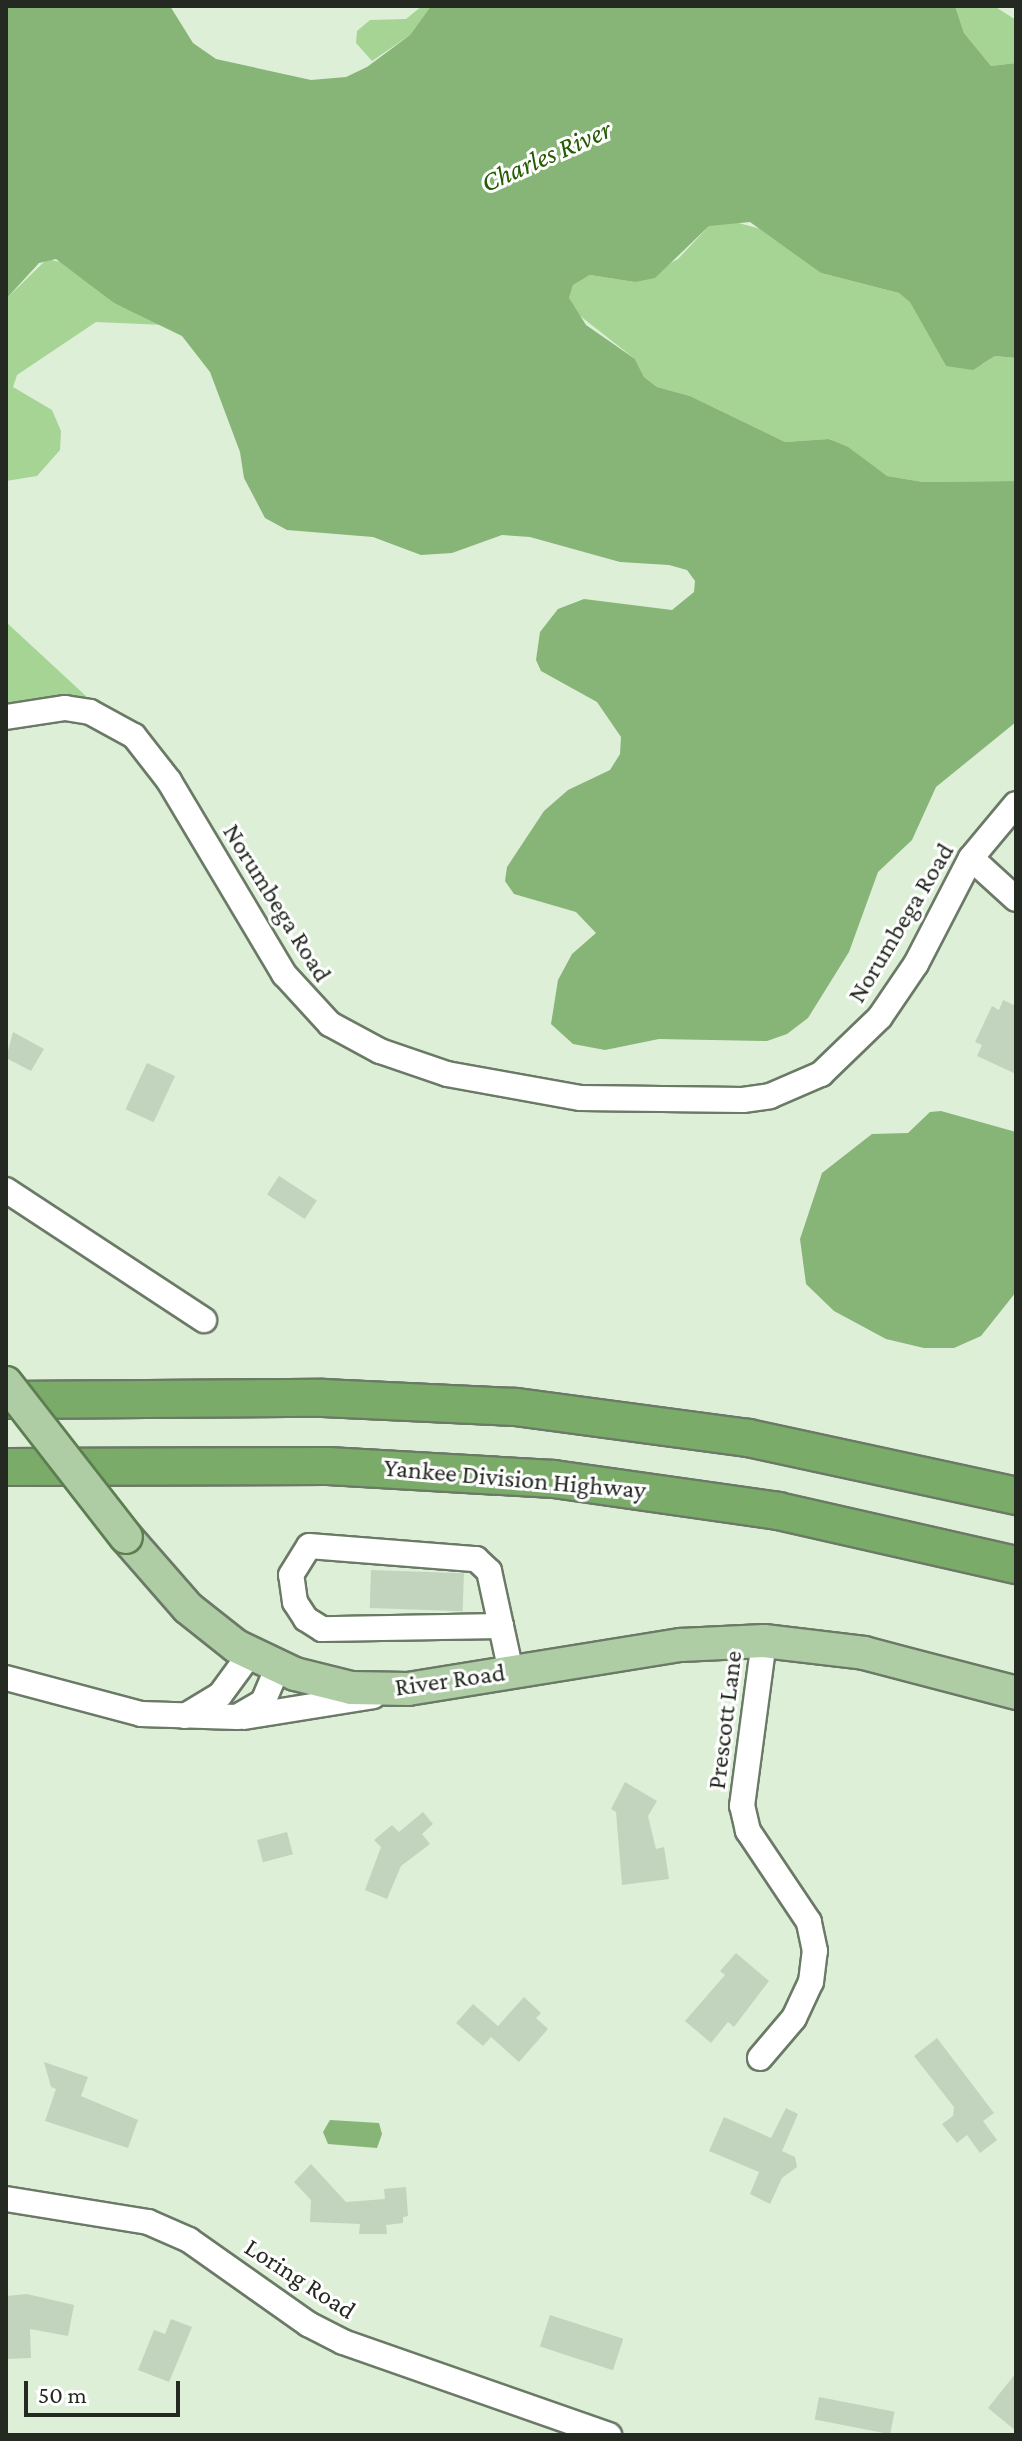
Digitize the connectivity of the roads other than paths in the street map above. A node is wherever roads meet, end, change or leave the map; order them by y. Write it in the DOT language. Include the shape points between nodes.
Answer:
graph roads {
  1 [pos="6,717"];
  2 [pos="1016,804"];
  3 [pos="971,858"];
  4 [pos="1016,899"];
  5 [pos="6,1190"];
  6 [pos="204,1320"];
  7 [pos="6,1383"];
  8 [pos="6,1400"];
  9 [pos="6,1467"];
  10 [pos="1016,1496"];
  11 [pos="1016,1565"];
  12 [pos="501,1626"];
  13 [pos="764,1641"];
  14 [pos="264,1660"];
  15 [pos="511,1672"];
  16 [pos="6,1678"];
  17 [pos="408,1689"];
  18 [pos="1016,1693"];
  19 [pos="183,1716"];
  20 [pos="237,1717"];
  21 [pos="760,2058"];
  22 [pos="6,2199"];
  23 [pos="609,2435"];
  1 -- 3 [label="street, Norumbega Road" via="65,708 90,712 134,736 177,793 284,974 330,1024 411,1063 534,1092 633,1103 743,1100 770,1096 821,1074 863,1038 899,991"];
  2 -- 3 [label="street, Norumbega Road"];
  3 -- 4 [label="street"];
  5 -- 6 [label="street"];
  7 -- 14 [label="main road, River Road, bridge" via="188,1608"];
  8 -- 10 [label="highway" via="309,1398 516,1407 761,1440"];
  9 -- 11 [label="highway, Yankee Division Highway" via="328,1466 554,1479 766,1509"];
  12 -- 12 [label="street" via="489,1571 476,1559 309,1546 291,1575 295,1602 306,1619 322,1629"];
  12 -- 15 [label="street"];
  13 -- 15 [label="main road, River Road" via="681,1645"];
  13 -- 18 [label="main road, River Road" via="864,1653"];
  13 -- 21 [label="street, Prescott Lane" via="742,1806 748,1831 809,1922 815,1951 811,1982 794,2018"];
  14 -- 17 [label="main road, River Road" via="351,1688"];
  14 -- 19 [label="street"];
  14 -- 20 [label="street" via="263,1702"];
  15 -- 17 [label="main road, River Road"];
  16 -- 19 [label="street" via="91,1704"];
  17 -- 20 [label="street"];
  19 -- 20 [label="street"];
  22 -- 23 [label="street, Loring Road" via="148,2222 189,2240 308,2324 343,2342"];
}
